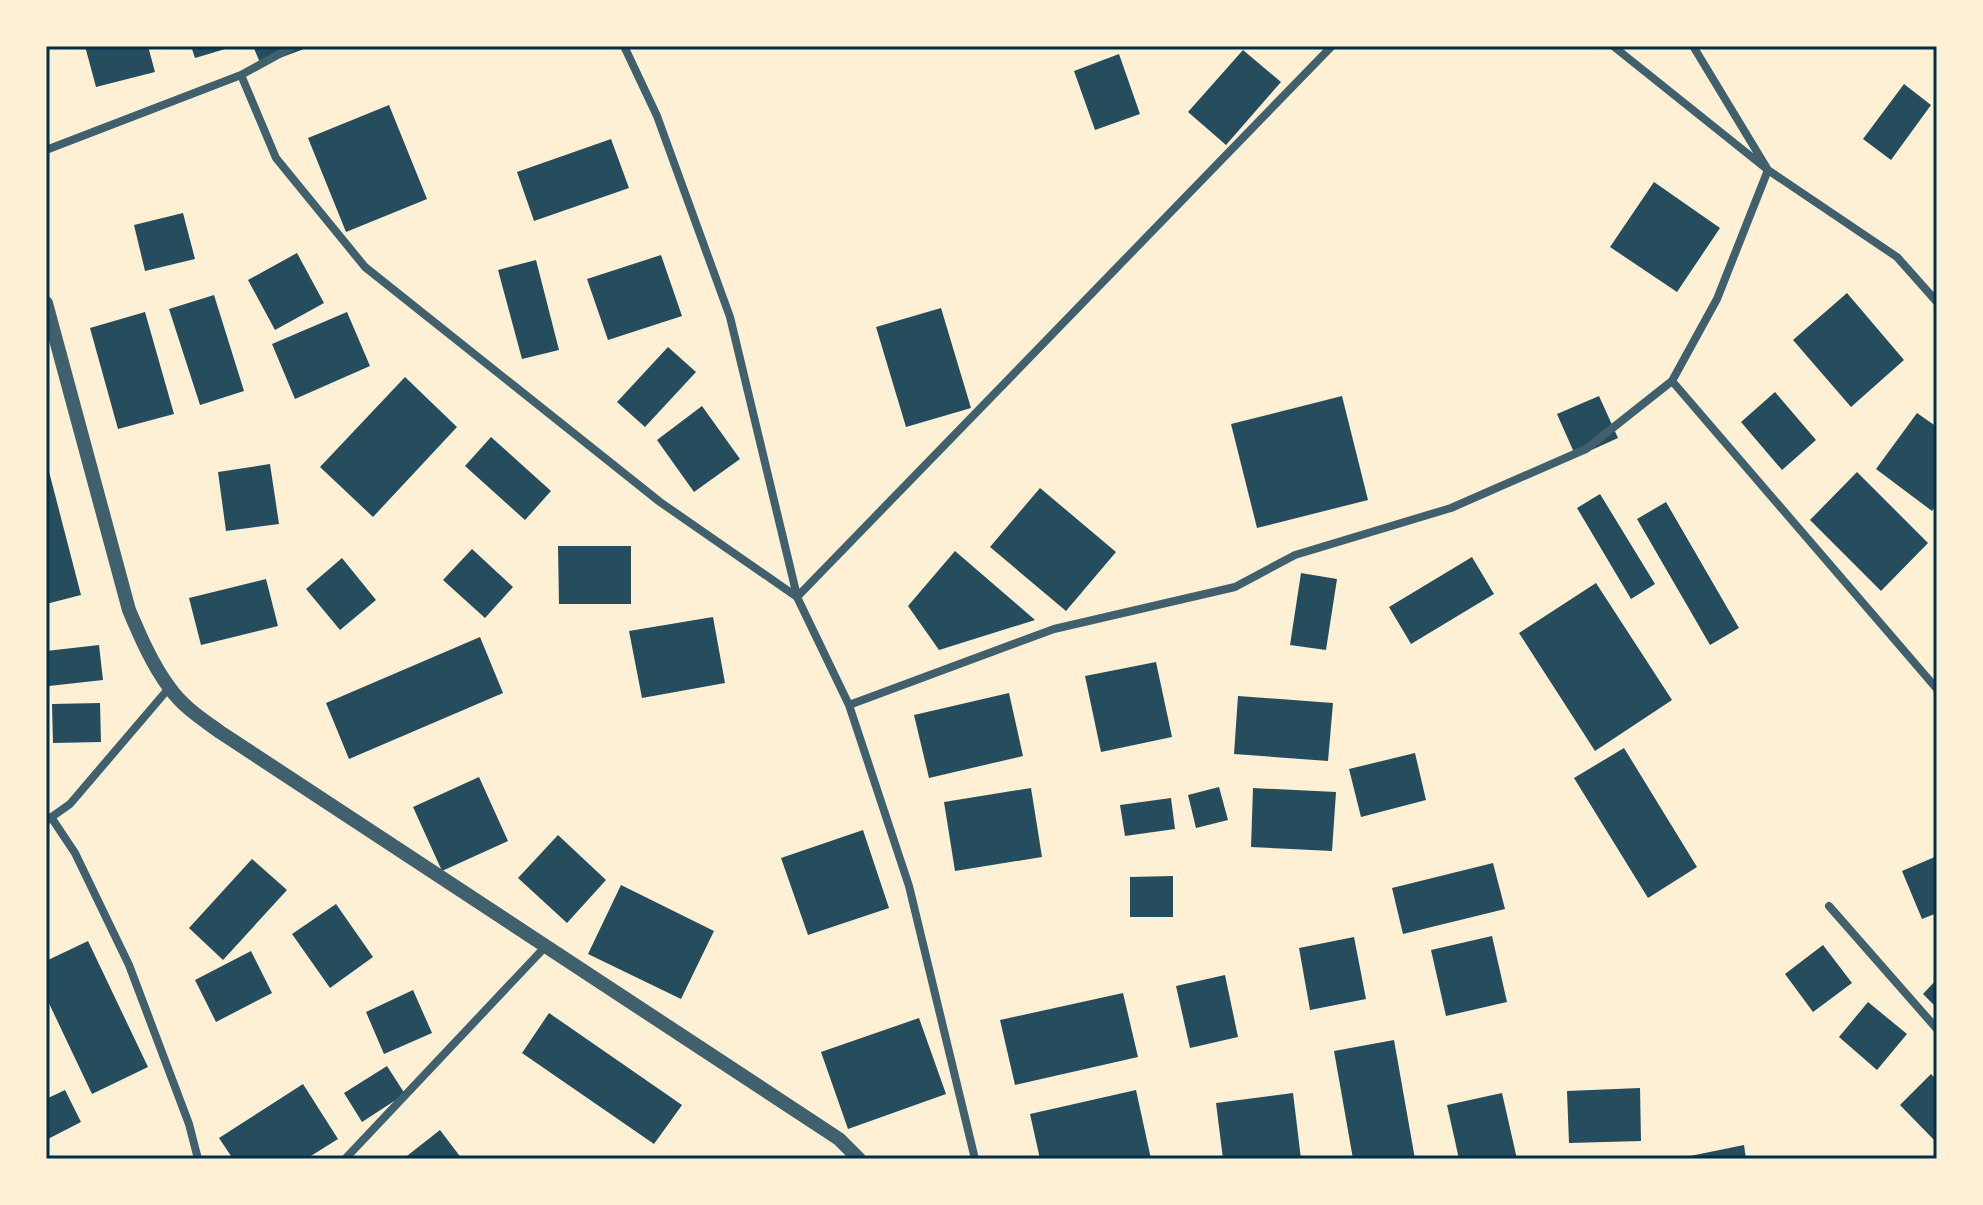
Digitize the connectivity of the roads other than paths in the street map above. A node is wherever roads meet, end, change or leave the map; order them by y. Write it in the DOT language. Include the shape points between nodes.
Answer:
graph roads {
  1 [pos="294,46"];
  2 [pos="624,46"];
  3 [pos="1332,46"];
  4 [pos="1613,46"];
  5 [pos="1693,46"];
  6 [pos="241,75"];
  7 [pos="46,150"];
  8 [pos="1768,170"];
  9 [pos="1937,302"];
  10 [pos="46,303"];
  11 [pos="1672,381"];
  12 [pos="797,597"];
  13 [pos="169,688"];
  14 [pos="1937,689"];
  15 [pos="849,705"];
  16 [pos="48,819"];
  17 [pos="1829,906"];
  18 [pos="546,945"];
  19 [pos="1937,1029"];
  20 [pos="198,1159"];
  21 [pos="345,1159"];
  22 [pos="859,1159"];
  23 [pos="975,1159"];
  1 -- 6 [label="street"];
  2 -- 12 [label="street" via="657,116 730,317"];
  3 -- 12 [label="street"];
  4 -- 8 [label="street"];
  5 -- 8 [label="street"];
  6 -- 7 [label="street"];
  6 -- 12 [label="street" via="276,158 365,267 660,502"];
  8 -- 9 [label="street" via="1897,257"];
  8 -- 11 [label="street" via="1717,299"];
  10 -- 13 [label="street" via="129,610"];
  11 -- 14 [label="street"];
  11 -- 15 [label="street" via="1586,449 1451,508 1295,555 1235,587 1054,629"];
  12 -- 15 [label="street"];
  13 -- 16 [label="street" via="70,804"];
  13 -- 18 [label="street" via="220,732"];
  15 -- 23 [label="street" via="909,886"];
  16 -- 20 [label="street" via="75,853 129,965"];
  17 -- 19 [label="street"];
  18 -- 21 [label="street"];
  18 -- 22 [label="street" via="839,1139"];
}
